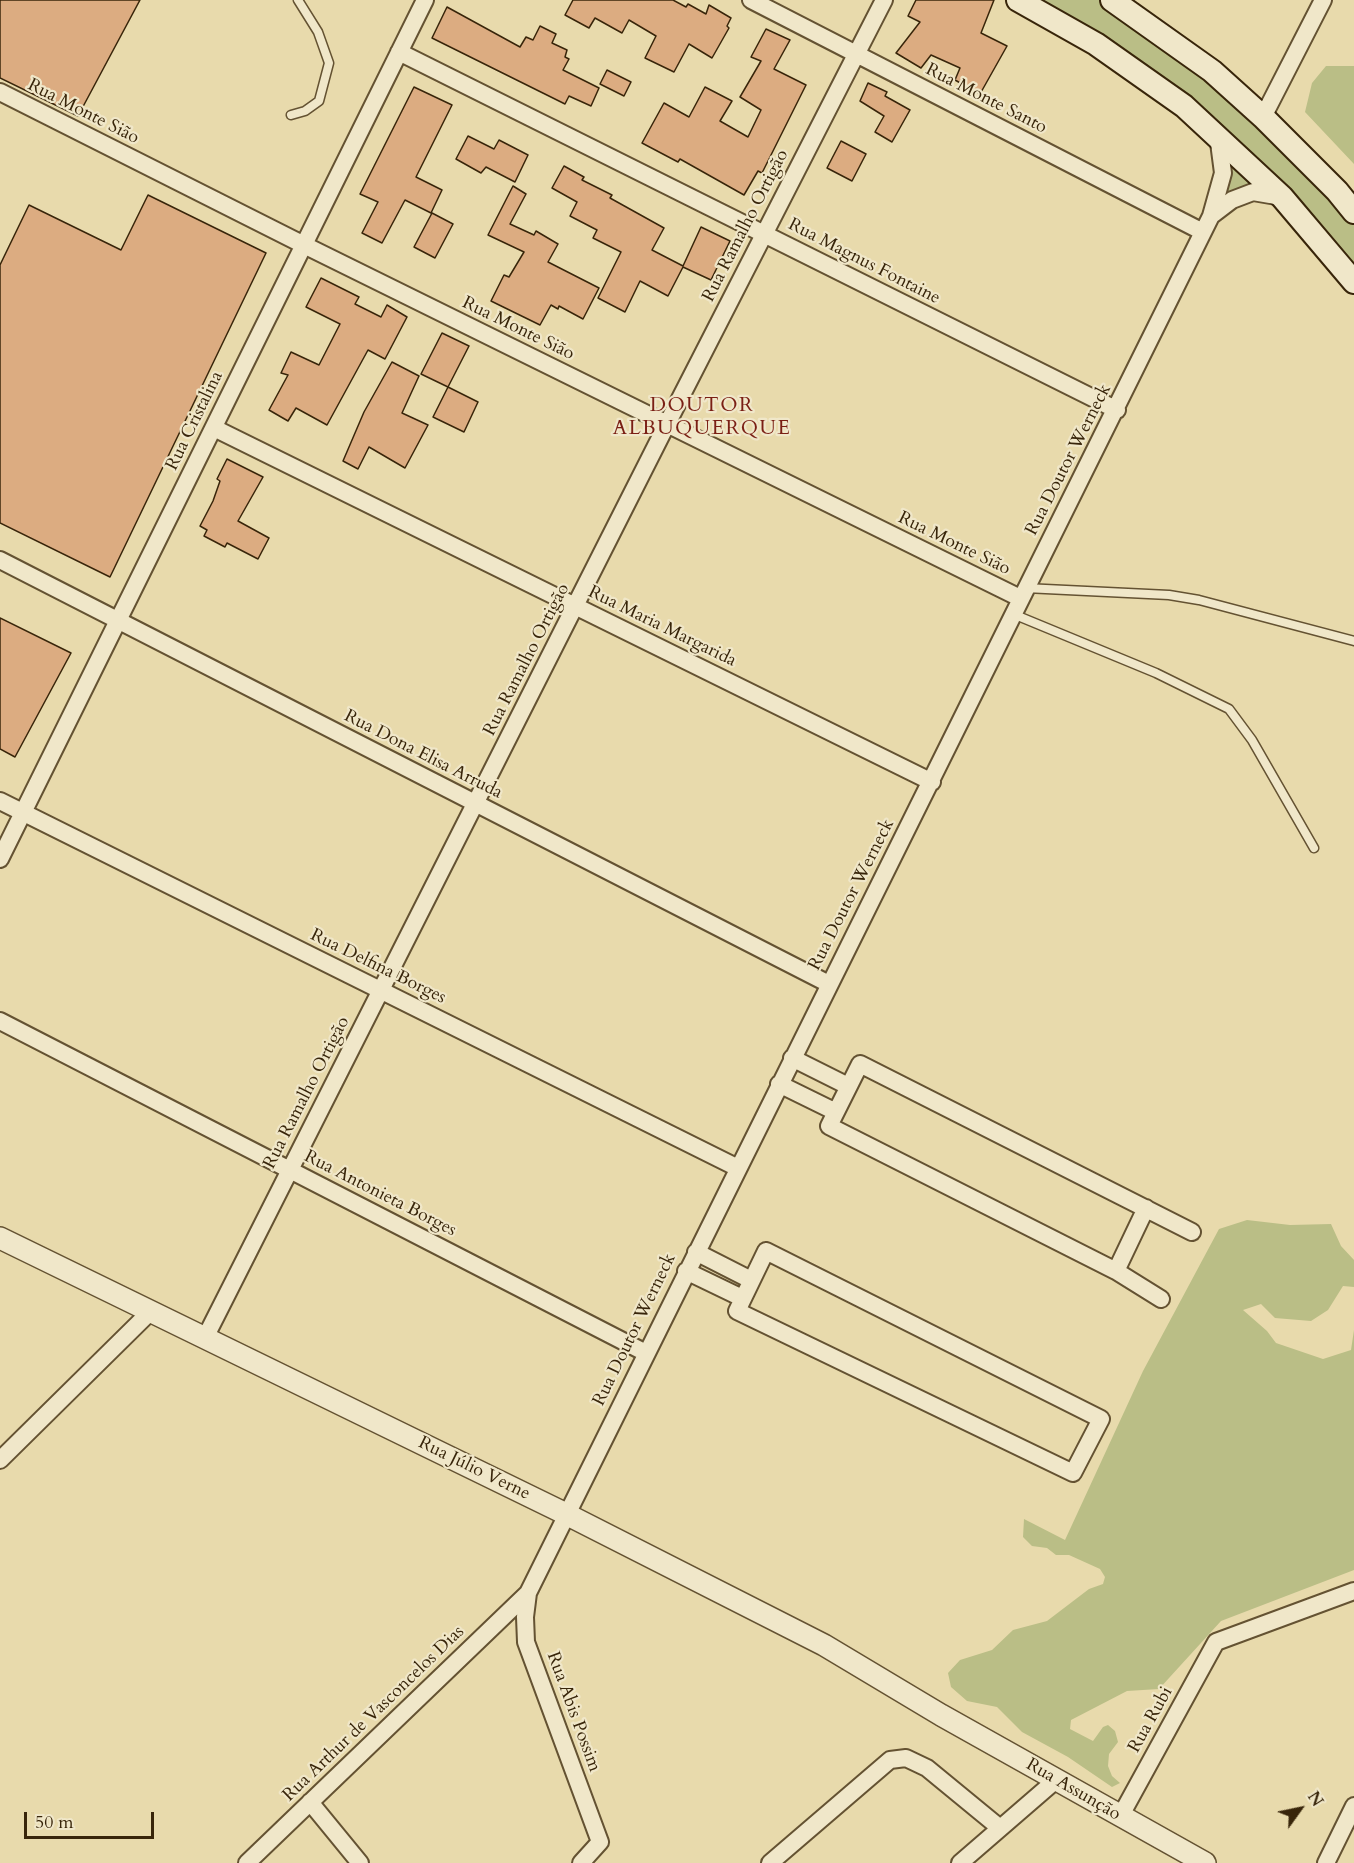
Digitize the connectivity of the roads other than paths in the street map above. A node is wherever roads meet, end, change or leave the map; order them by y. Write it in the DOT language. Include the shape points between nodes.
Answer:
graph roads {
  1 [pos="298,0"];
  2 [pos="425,0"];
  3 [pos="751,0"];
  4 [pos="884,0"];
  5 [pos="1018,0"];
  6 [pos="1112,0"];
  7 [pos="1323,0"];
  8 [pos="399,52"];
  9 [pos="855,54"];
  10 [pos="0,92"];
  11 [pos="291,115"];
  12 [pos="1263,117"];
  13 [pos="1218,135"];
  14 [pos="1282,197"];
  15 [pos="1354,212"];
  16 [pos="1211,216"];
  17 [pos="1203,232"];
  18 [pos="764,234"];
  19 [pos="304,245"];
  20 [pos="1354,282"];
  21 [pos="1117,410"];
  22 [pos="667,424"];
  23 [pos="214,428"];
  24 [pos="0,561"];
  25 [pos="1019,600"];
  26 [pos="576,606"];
  27 [pos="118,621"];
  28 [pos="1354,641"];
  29 [pos="932,782"];
  30 [pos="0,801"];
  31 [pos="476,804"];
  32 [pos="24,813"];
  33 [pos="1314,848"];
  34 [pos="0,859"];
  35 [pos="829,984"];
  36 [pos="381,990"];
  37 [pos="0,1022"];
  38 [pos="792,1058"];
  39 [pos="779,1084"];
  40 [pos="848,1086"];
  41 [pos="836,1112"];
  42 [pos="738,1168"];
  43 [pos="290,1170"];
  44 [pos="1146,1209"];
  45 [pos="1192,1232"];
  46 [pos="0,1238"];
  47 [pos="696,1252"];
  48 [pos="686,1271"];
  49 [pos="1116,1271"];
  50 [pos="751,1280"];
  51 [pos="742,1298"];
  52 [pos="1161,1299"];
  53 [pos="149,1313"];
  54 [pos="205,1338"];
  55 [pos="645,1353"];
  56 [pos="0,1460"];
  57 [pos="566,1514"];
  58 [pos="1354,1591"];
  59 [pos="528,1593"];
  60 [pos="941,1715"];
  61 [pos="1056,1780"];
  62 [pos="310,1802"];
  63 [pos="1354,1806"];
  64 [pos="1120,1817"];
  65 [pos="1000,1828"];
  66 [pos="247,1863"];
  67 [pos="360,1863"];
  68 [pos="581,1863"];
  69 [pos="770,1863"];
  70 [pos="960,1863"];
  71 [pos="1205,1863"];
  72 [pos="1326,1863"];
  1 -- 11 [label="lane" via="318,32 328,63 319,101"];
  2 -- 8 [label="street, Rua Cristalina"];
  3 -- 9 [label="street, Rua Monte Santo"];
  4 -- 9 [label="street, Rua Ramalho Ortigão"];
  5 -- 13 [label="main road" via="1140,72"];
  6 -- 12 [label="main road" via="1212,71"];
  7 -- 12 [label="street"];
  8 -- 18 [label="street, Rua Magnus Fontaine"];
  8 -- 19 [label="street, Rua Cristalina"];
  9 -- 17 [label="street, Rua Monte Santo"];
  9 -- 18 [label="street, Rua Ramalho Ortigão"];
  10 -- 19 [label="street, Rua Monte Sião"];
  12 -- 15 [label="main road"];
  13 -- 14 [label="main road"];
  13 -- 16 [label="street, Rua Doutor Werneck" via="1223,174"];
  14 -- 16 [label="street, Rua Doutor Werneck" via="1253,192 1232,200"];
  14 -- 20 [label="main road"];
  16 -- 17 [label="street, Rua Doutor Werneck"];
  17 -- 21 [label="street, Rua Doutor Werneck"];
  18 -- 21 [label="street, Rua Magnus Fontaine"];
  18 -- 22 [label="street, Rua Ramalho Ortigão"];
  19 -- 22 [label="street, Rua Monte Sião"];
  19 -- 23 [label="street, Rua Cristalina"];
  21 -- 25 [label="street, Rua Doutor Werneck"];
  22 -- 25 [label="street, Rua Monte Sião"];
  22 -- 26 [label="street, Rua Ramalho Ortigão"];
  23 -- 26 [label="street, Rua Maria Margarida"];
  23 -- 27 [label="street, Rua Cristalina"];
  24 -- 27 [label="street, Rua Dona Elisa Arruda"];
  25 -- 28 [label="lane" via="1168,595"];
  25 -- 29 [label="street, Rua Doutor Werneck"];
  25 -- 33 [label="lane" via="1228,709 1252,740"];
  26 -- 29 [label="street, Rua Maria Margarida"];
  26 -- 31 [label="street, Rua Ramalho Ortigão"];
  27 -- 31 [label="street, Rua Dona Elisa Arruda"];
  27 -- 32 [label="street, Rua Cristalina"];
  29 -- 35 [label="street, Rua Doutor Werneck"];
  30 -- 32 [label="street, Rua Delfina Borges"];
  31 -- 35 [label="street, Rua Dona Elisa Arruda"];
  31 -- 36 [label="street, Rua Ramalho Ortigão"];
  32 -- 34 [label="street, Rua Cristalina"];
  32 -- 36 [label="street, Rua Delfina Borges"];
  35 -- 38 [label="street, Rua Doutor Werneck"];
  36 -- 42 [label="street, Rua Delfina Borges"];
  36 -- 43 [label="street, Rua Ramalho Ortigão"];
  37 -- 43 [label="street, Rua Antonieta Borges"];
  38 -- 39 [label="street, Rua Doutor Werneck"];
  38 -- 40 [label="street"];
  39 -- 41 [label="street"];
  39 -- 42 [label="street, Rua Doutor Werneck"];
  40 -- 41 [label="street"];
  40 -- 44 [label="street" via="860,1064"];
  41 -- 49 [label="street" via="829,1126"];
  42 -- 47 [label="street, Rua Doutor Werneck"];
  43 -- 54 [label="street, Rua Ramalho Ortigão"];
  43 -- 55 [label="street, Rua Antonieta Borges"];
  44 -- 45 [label="street"];
  44 -- 49 [label="street"];
  46 -- 53 [label="street, Rua Júlio Verne"];
  47 -- 48 [label="street, Rua Doutor Werneck"];
  47 -- 50 [label="street"];
  48 -- 51 [label="street"];
  48 -- 55 [label="street, Rua Doutor Werneck"];
  49 -- 52 [label="street"];
  50 -- 51 [label="street"];
  50 -- 51 [label="street" via="766,1251 1101,1419 1073,1473 737,1311"];
  53 -- 54 [label="street, Rua Júlio Verne"];
  53 -- 56 [label="street"];
  54 -- 57 [label="street, Rua Júlio Verne"];
  55 -- 57 [label="street, Rua Doutor Werneck"];
  57 -- 59 [label="street, Rua Doutor Werneck"];
  57 -- 60 [label="street, Rua Júlio Verne" via="824,1645"];
  58 -- 64 [label="street, Rua Rubi" via="1216,1642"];
  59 -- 62 [label="street, Rua Arthur de Vasconcelos Dias"];
  59 -- 68 [label="street, Rua Abis Possim" via="526,1642 600,1842"];
  60 -- 61 [label="street, Rua Assunção"];
  61 -- 64 [label="street, Rua Assunção"];
  61 -- 65 [label="street"];
  62 -- 66 [label="street, Rua Arthur de Vasconcelos Dias"];
  62 -- 67 [label="street"];
  63 -- 72 [label="street"];
  64 -- 71 [label="street, Rua Assunção"];
  65 -- 69 [label="street" via="927,1768 906,1758 890,1760"];
  65 -- 70 [label="street"];
}
